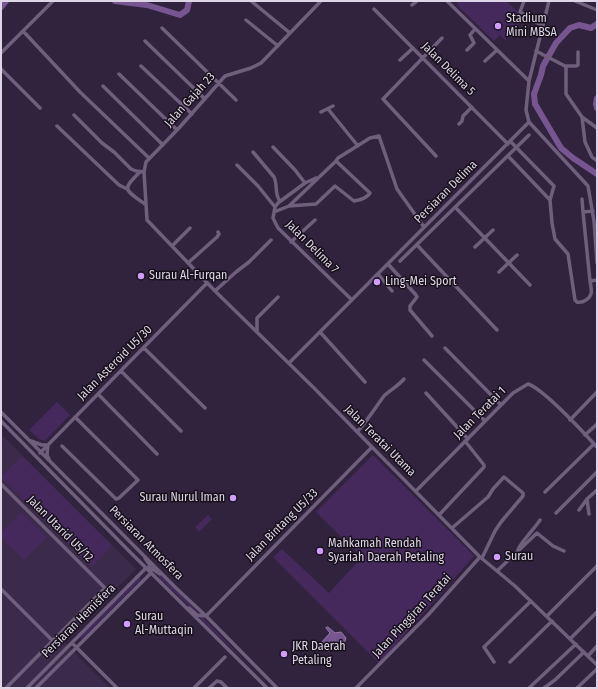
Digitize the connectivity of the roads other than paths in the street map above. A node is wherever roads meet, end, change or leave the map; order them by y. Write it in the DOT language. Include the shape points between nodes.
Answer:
graph roads {
  1 [pos="53,1"];
  2 [pos="251,1"];
  3 [pos="321,1"];
  4 [pos="417,1"];
  5 [pos="524,1"];
  6 [pos="550,1"];
  7 [pos="575,1"];
  8 [pos="449,2"];
  9 [pos="412,5"];
  10 [pos="374,9"];
  11 [pos="595,10"];
  12 [pos="246,20"];
  13 [pos="543,26"];
  14 [pos="162,28"];
  15 [pos="476,29"];
  16 [pos="23,32"];
  17 [pos="290,33"];
  18 [pos="442,38"];
  19 [pos="145,41"];
  20 [pos="278,46"];
  21 [pos="413,48"];
  22 [pos="467,50"];
  23 [pos="497,50"];
  24 [pos="536,52"];
  25 [pos="578,52"];
  26 [pos="1,53"];
  27 [pos="423,58"];
  28 [pos="400,60"];
  29 [pos="485,61"];
  30 [pos="141,66"];
  31 [pos="565,66"];
  32 [pos="1,69"];
  33 [pos="119,74"];
  34 [pos="529,81"];
  35 [pos="219,82"];
  36 [pos="103,86"];
  37 [pos="205,99"];
  38 [pos="236,100"];
  39 [pos="333,106"];
  40 [pos="472,107"];
  41 [pos="40,108"];
  42 [pos="328,109"];
  43 [pos="322,112"];
  44 [pos="192,114"];
  45 [pos="74,115"];
  46 [pos="582,117"];
  47 [pos="529,122"];
  48 [pos="459,124"];
  49 [pos="57,126"];
  50 [pos="597,128"];
  51 [pos="177,130"];
  52 [pos="529,135"];
  53 [pos="509,142"];
  54 [pos="163,145"];
  55 [pos="358,146"];
  56 [pos="273,147"];
  57 [pos="516,148"];
  58 [pos="253,152"];
  59 [pos="436,156"];
  60 [pos="508,156"];
  61 [pos="149,158"];
  62 [pos="336,161"];
  63 [pos="597,161"];
  64 [pos="238,165"];
  65 [pos="142,172"];
  66 [pos="319,176"];
  67 [pos="306,183"];
  68 [pos="127,189"];
  69 [pos="582,199"];
  70 [pos="550,200"];
  71 [pos="280,201"];
  72 [pos="145,204"];
  73 [pos="289,206"];
  74 [pos="275,207"];
  75 [pos="455,207"];
  76 [pos="593,211"];
  77 [pos="274,212"];
  78 [pos="583,212"];
  79 [pos="315,220"];
  80 [pos="596,221"];
  81 [pos="152,226"];
  82 [pos="424,227"];
  83 [pos="190,228"];
  84 [pos="596,228"];
  85 [pos="493,230"];
  86 [pos="218,232"];
  87 [pos="484,238"];
  88 [pos="271,240"];
  89 [pos="291,242"];
  90 [pos="417,245"];
  91 [pos="172,246"];
  92 [pos="475,247"];
  93 [pos="517,255"];
  94 [pos="400,261"];
  95 [pos="188,263"];
  96 [pos="509,263"];
  97 [pos="597,263"];
  98 [pos="388,264"];
  99 [pos="499,272"];
  100 [pos="378,274"];
  101 [pos="597,280"];
  102 [pos="590,281"];
  103 [pos="207,283"];
  104 [pos="530,285"];
  105 [pos="215,291"];
  106 [pos="392,291"];
  107 [pos="278,297"];
  108 [pos="352,300"];
  109 [pos="497,330"];
  110 [pos="257,332"];
  111 [pos="320,332"];
  112 [pos="432,336"];
  113 [pos="144,348"];
  114 [pos="445,348"];
  115 [pos="424,360"];
  116 [pos="289,363"];
  117 [pos="121,371"];
  118 [pos="404,380"];
  119 [pos="365,382"];
  120 [pos="597,392"];
  121 [pos="426,393"];
  122 [pos="98,394"];
  123 [pos="501,405"];
  124 [pos="205,408"];
  125 [pos="1,412"];
  126 [pos="75,417"];
  127 [pos="1,420"];
  128 [pos="570,420"];
  129 [pos="485,421"];
  130 [pos="597,424"];
  131 [pos="181,431"];
  132 [pos="357,432"];
  133 [pos="585,435"];
  134 [pos="28,440"];
  135 [pos="466,440"];
  136 [pos="48,445"];
  137 [pos="62,446"];
  138 [pos="596,446"];
  139 [pos="372,447"];
  140 [pos="41,452"];
  141 [pos="157,454"];
  142 [pos="36,457"];
  143 [pos="50,461"];
  144 [pos="597,472"];
  145 [pos="1,484"];
  146 [pos="597,490"];
  147 [pos="416,491"];
  148 [pos="545,492"];
  149 [pos="587,499"];
  150 [pos="580,510"];
  151 [pos="556,513"];
  152 [pos="589,514"];
  153 [pos="439,515"];
  154 [pos="540,520"];
  155 [pos="452,528"];
  156 [pos="128,539"];
  157 [pos="518,550"];
  158 [pos="564,551"];
  159 [pos="481,557"];
  160 [pos="597,566"];
  161 [pos="146,568"];
  162 [pos="151,568"];
  163 [pos="497,571"];
  164 [pos="151,573"];
  165 [pos="176,588"];
  166 [pos="1,589"];
  167 [pos="177,599"];
  168 [pos="531,601"];
  169 [pos="597,612"];
  170 [pos="206,616"];
  171 [pos="547,616"];
  172 [pos="552,621"];
  173 [pos="571,638"];
  174 [pos="53,641"];
  175 [pos="72,643"];
  176 [pos="576,644"];
  177 [pos="224,645"];
  178 [pos="597,646"];
  179 [pos="77,648"];
  180 [pos="584,652"];
  181 [pos="588,656"];
  182 [pos="225,657"];
  183 [pos="237,658"];
  184 [pos="494,662"];
  185 [pos="510,662"];
  186 [pos="597,665"];
  187 [pos="597,669"];
  188 [pos="261,672"];
  189 [pos="255,676"];
  190 [pos="260,676"];
  191 [pos="265,676"];
  192 [pos="260,681"];
  193 [pos="6,688"];
  194 [pos="27,688"];
  195 [pos="36,688"];
  196 [pos="117,688"];
  197 [pos="194,688"];
  198 [pos="209,688"];
  199 [pos="227,688"];
  200 [pos="267,688"];
  201 [pos="277,688"];
  202 [pos="356,688"];
  203 [pos="529,688"];
  204 [pos="544,688"];
  205 [pos="577,688"];
  1 -- 16 [label="street"];
  2 -- 17 [label="street"];
  3 -- 17 [label="street, Jalan Gajah 23"];
  4 -- 9 [label="street"];
  5 -- 13 [label="street" via="520,12"];
  6 -- 13 [label="street"];
  7 -- 11 [label="street"];
  8 -- 15 [label="street"];
  10 -- 21 [label="street, Jalan Delima 5"];
  12 -- 20 [label="street"];
  13 -- 24 [label="street"];
  14 -- 35 [label="street"];
  15 -- 22 [label="street" via="470,35 474,43"];
  15 -- 23 [label="street"];
  16 -- 26 [label="street"];
  16 -- 61 [label="street" via="80,92"];
  17 -- 20 [label="street, Jalan Gajah 23"];
  18 -- 27 [label="street"];
  19 -- 37 [label="street"];
  20 -- 35 [label="street, Jalan Gajah 23" via="261,63 229,74"];
  21 -- 27 [label="street, Jalan Delima 5"];
  21 -- 28 [label="street"];
  23 -- 29 [label="street"];
  23 -- 34 [label="street"];
  24 -- 31 [label="street"];
  24 -- 34 [label="street"];
  25 -- 31 [label="street" via="578,65"];
  27 -- 40 [label="street, Jalan Delima 5"];
  27 -- 59 [label="street" via="383,99"];
  30 -- 44 [label="street"];
  31 -- 46 [label="street" via="566,94"];
  32 -- 41 [label="street"];
  33 -- 51 [label="street"];
  34 -- 47 [label="street" via="526,110"];
  35 -- 37 [label="street, Jalan Gajah 23"];
  35 -- 38 [label="street"];
  36 -- 54 [label="street"];
  37 -- 44 [label="street, Jalan Gajah 23"];
  39 -- 42 [label="street"];
  40 -- 48 [label="street"];
  40 -- 53 [label="street, Jalan Delima 5"];
  42 -- 43 [label="street"];
  42 -- 55 [label="street"];
  44 -- 51 [label="street, Jalan Gajah 23"];
  45 -- 65 [label="street" via="131,168"];
  46 -- 50 [label="street"];
  46 -- 63 [label="street" via="586,142 592,157"];
  47 -- 53 [label="street, Persiaran Delima"];
  47 -- 76 [label="street" via="586,185"];
  49 -- 68 [label="street" via="119,185"];
  51 -- 54 [label="street, Jalan Gajah 23"];
  52 -- 57 [label="street"];
  53 -- 57 [label="street, Jalan Delima 5"];
  53 -- 82 [label="street, Persiaran Delima"];
  54 -- 61 [label="street, Jalan Gajah 23"];
  55 -- 62 [label="street"];
  55 -- 82 [label="street" via="370,138 379,136 397,189"];
  56 -- 67 [label="street"];
  57 -- 60 [label="street"];
  57 -- 70 [label="street, Jalan Delima 5" via="554,186"];
  58 -- 71 [label="street" via="276,180 276,195"];
  60 -- 70 [label="street"];
  60 -- 75 [label="street"];
  61 -- 65 [label="street, Jalan Gajah 23"];
  62 -- 66 [label="street"];
  62 -- 73 [label="street" via="368,190 369,194 354,201 335,186 316,204"];
  64 -- 74 [label="street"];
  65 -- 68 [label="street"];
  65 -- 72 [label="street, Jalan Gajah 23"];
  66 -- 67 [label="street, Jalan Delima 7"];
  66 -- 73 [label="street"];
  67 -- 71 [label="street, Jalan Delima 7"];
  68 -- 72 [label="street"];
  69 -- 78 [label="street"];
  70 -- 102 [label="street" via="555,240 568,254 577,302 591,296"];
  71 -- 74 [label="street, Jalan Delima 7"];
  72 -- 81 [label="street, Jalan Gajah 23" via="147,220"];
  73 -- 77 [label="street"];
  74 -- 77 [label="street, Jalan Delima 7"];
  75 -- 87 [label="street"];
  75 -- 90 [label="street"];
  76 -- 78 [label="street"];
  76 -- 80 [label="street"];
  77 -- 89 [label="street, Jalan Delima 7" via="274,223"];
  78 -- 102 [label="street"];
  79 -- 89 [label="street"];
  80 -- 84 [label="street"];
  81 -- 91 [label="street, Jalan Teratai Utama"];
  82 -- 98 [label="street, Persiaran Delima"];
  83 -- 91 [label="street"];
  84 -- 97 [label="street"];
  85 -- 87 [label="street"];
  86 -- 95 [label="street" via="217,237"];
  87 -- 92 [label="street"];
  87 -- 96 [label="street"];
  88 -- 105 [label="street"];
  89 -- 108 [label="street, Jalan Delima 7"];
  90 -- 94 [label="street"];
  90 -- 109 [label="street"];
  91 -- 95 [label="street, Jalan Teratai Utama"];
  93 -- 96 [label="street"];
  95 -- 103 [label="street, Jalan Teratai Utama"];
  96 -- 99 [label="street"];
  96 -- 104 [label="street"];
  98 -- 100 [label="street, Persiaran Delima"];
  98 -- 112 [label="street" via="416,295 410,310"];
  100 -- 106 [label="street"];
  100 -- 108 [label="street, Persiaran Delima"];
  101 -- 102 [label="street"];
  103 -- 105 [label="street, Jalan Teratai Utama"];
  103 -- 113 [label="street, Jalan Asteroid U5/30"];
  105 -- 110 [label="street, Jalan Teratai Utama"];
  107 -- 110 [label="street" via="257,318"];
  108 -- 111 [label="street, Persiaran Delima"];
  110 -- 116 [label="street, Jalan Teratai Utama"];
  111 -- 116 [label="street, Persiaran Delima"];
  111 -- 119 [label="street"];
  113 -- 117 [label="street, Jalan Asteroid U5/30"];
  113 -- 124 [label="street"];
  114 -- 123 [label="street"];
  115 -- 129 [label="street"];
  116 -- 132 [label="street, Jalan Teratai Utama"];
  117 -- 122 [label="street, Jalan Asteroid U5/30"];
  117 -- 131 [label="street"];
  118 -- 132 [label="street" via="385,396"];
  120 -- 128 [label="street"];
  121 -- 135 [label="street"];
  122 -- 126 [label="street, Jalan Asteroid U5/30"];
  122 -- 141 [label="street"];
  123 -- 128 [label="street, Jalan Teratai 1" via="513,393 528,384"];
  123 -- 129 [label="street, Jalan Teratai 1"];
  125 -- 134 [label="street, Persiaran Atmosfera"];
  126 -- 136 [label="street, Jalan Asteroid U5/30"];
  126 -- 137 [label="street" via="138,480 116,499"];
  127 -- 142 [label="street, Persiaran Atmosfera"];
  128 -- 133 [label="street, Jalan Teratai 1"];
  129 -- 135 [label="street, Jalan Teratai 1"];
  130 -- 133 [label="street"];
  132 -- 139 [label="street, Jalan Teratai Utama"];
  133 -- 138 [label="street, Jalan Teratai 1"];
  134 -- 136 [label="street"];
  134 -- 140 [label="street, Persiaran Atmosfera"];
  135 -- 147 [label="street, Jalan Teratai 1"];
  135 -- 153 [label="street" via="484,467"];
  136 -- 140 [label="street, Jalan Asteroid U5/30"];
  136 -- 143 [label="street" via="47,455"];
  138 -- 148 [label="street"];
  139 -- 147 [label="street, Jalan Teratai Utama"];
  139 -- 170 [label="street, Jalan Bintang U5/33"];
  140 -- 142 [label="street, Jalan Asteroid U5/30"];
  140 -- 143 [label="street, Persiaran Atmosfera"];
  142 -- 161 [label="street, Persiaran Atmosfera"];
  143 -- 156 [label="street, Persiaran Atmosfera"];
  144 -- 151 [label="street"];
  145 -- 174 [label="street, Jalan Utarid U5/12" via="105,588"];
  146 -- 149 [label="street"];
  147 -- 153 [label="street, Jalan Teratai Utama"];
  149 -- 150 [label="street"];
  149 -- 152 [label="street"];
  153 -- 155 [label="street, Jalan Teratai Utama"];
  154 -- 157 [label="street" via="519,545"];
  155 -- 159 [label="street, Jalan Teratai Utama"];
  155 -- 159 [label="street, Jalan Pinggiran Teratai" via="488,497 504,477 523,494 501,522"];
  156 -- 162 [label="street"];
  156 -- 165 [label="street, Persiaran Atmosfera"];
  157 -- 158 [label="street" via="537,533"];
  157 -- 163 [label="street"];
  159 -- 163 [label="street, Jalan Teratai Utama"];
  159 -- 202 [label="street, Jalan Pinggiran Teratai"];
  160 -- 171 [label="street"];
  161 -- 162 [label="street"];
  161 -- 164 [label="street, Persiaran Atmosfera"];
  161 -- 175 [label="street, Persiaran Hemisfera"];
  162 -- 164 [label="street"];
  162 -- 165 [label="street"];
  163 -- 168 [label="street, Jalan Teratai Utama"];
  164 -- 167 [label="street, Persiaran Atmosfera"];
  164 -- 179 [label="street, Persiaran Hemisfera"];
  165 -- 170 [label="street, Persiaran Atmosfera"];
  166 -- 174 [label="street"];
  167 -- 170 [label="street" via="197,615"];
  167 -- 177 [label="street, Persiaran Atmosfera"];
  168 -- 171 [label="street, Jalan Teratai Utama"];
  168 -- 184 [label="street" via="484,647"];
  169 -- 173 [label="street"];
  170 -- 188 [label="street, Persiaran Atmosfera"];
  171 -- 172 [label="street, Jalan Teratai Utama"];
  172 -- 173 [label="street, Jalan Teratai Utama"];
  172 -- 185 [label="street"];
  173 -- 176 [label="street, Jalan Teratai Utama"];
  174 -- 193 [label="street"];
  175 -- 179 [label="street"];
  175 -- 194 [label="street, Persiaran Hemisfera"];
  176 -- 180 [label="street, Jalan Teratai Utama"];
  176 -- 203 [label="street"];
  177 -- 182 [label="street"];
  177 -- 183 [label="street, Persiaran Atmosfera"];
  178 -- 181 [label="street"];
  179 -- 195 [label="street, Persiaran Hemisfera"];
  179 -- 196 [label="street"];
  180 -- 181 [label="street, Jalan Teratai Utama"];
  180 -- 204 [label="street"];
  181 -- 186 [label="street, Jalan Teratai Utama"];
  182 -- 183 [label="street"];
  182 -- 197 [label="street"];
  183 -- 189 [label="street, Persiaran Atmosfera"];
  187 -- 205 [label="street"];
  188 -- 190 [label="street"];
  188 -- 191 [label="street, Persiaran Atmosfera"];
  189 -- 190 [label="street"];
  189 -- 192 [label="street, Persiaran Atmosfera"];
  190 -- 191 [label="street"];
  190 -- 192 [label="street"];
  191 -- 201 [label="street, Persiaran Atmosfera"];
  192 -- 200 [label="street, Persiaran Atmosfera"];
  198 -- 199 [label="street" via="217,680"];
}
